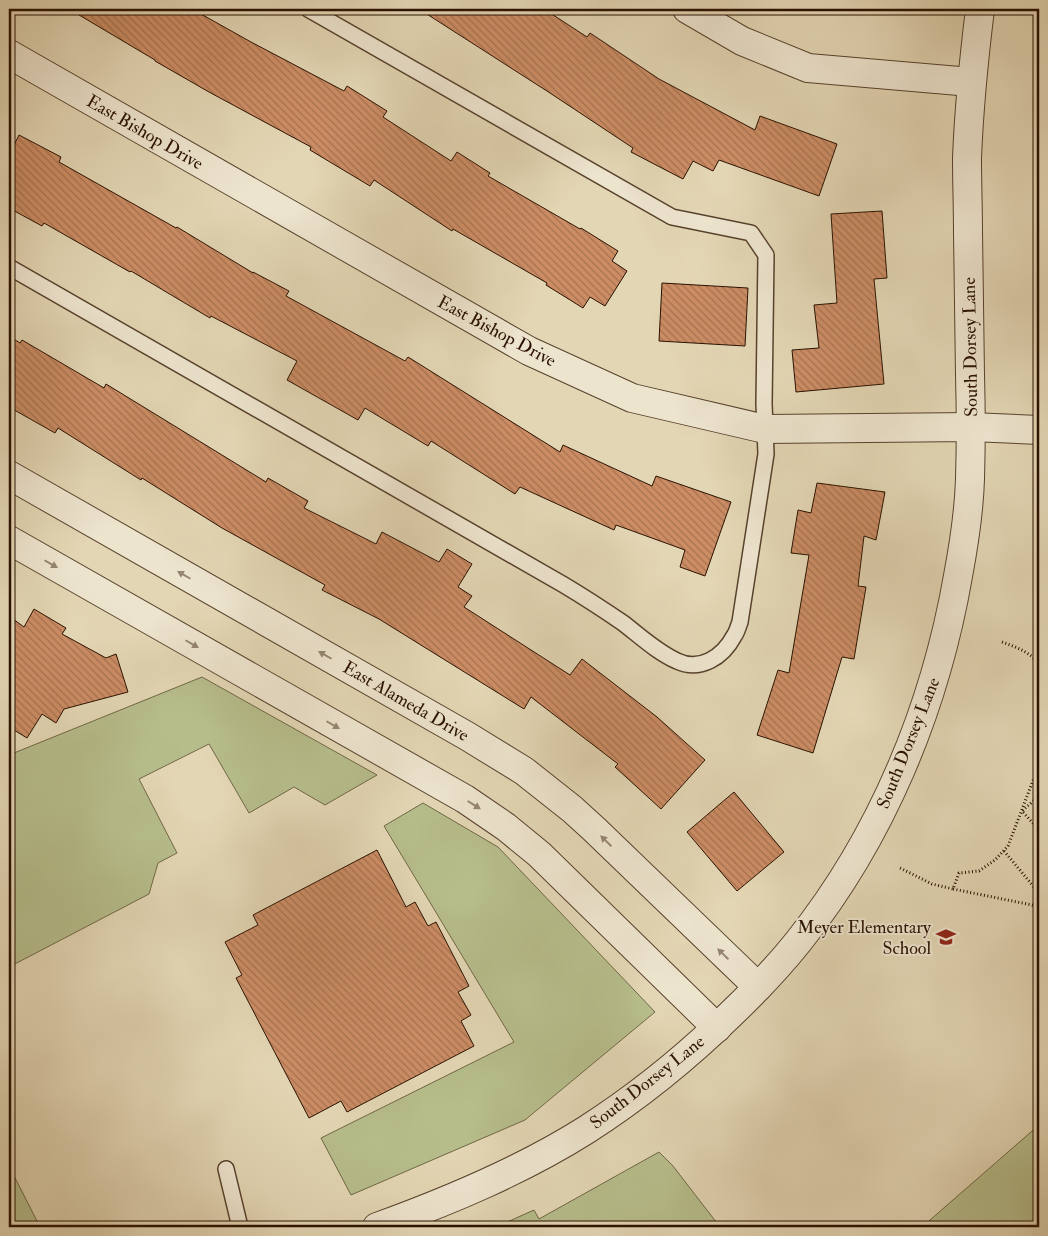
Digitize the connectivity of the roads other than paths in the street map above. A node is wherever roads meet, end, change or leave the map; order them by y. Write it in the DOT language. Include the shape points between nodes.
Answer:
graph roads {
  1 [pos="308,9"];
  2 [pos="687,9"];
  3 [pos="980,9"];
  4 [pos="9,54"];
  5 [pos="971,82"];
  6 [pos="9,267"];
  7 [pos="971,427"];
  8 [pos="765,429"];
  9 [pos="1039,430"];
  10 [pos="9,475"];
  11 [pos="9,540"];
  12 [pos="758,988"];
  13 [pos="717,1028"];
  14 [pos="226,1169"];
  15 [pos="240,1227"];
  16 [pos="376,1227"];
  1 -- 8 [label="lane" via="672,217 751,233 766,254"];
  2 -- 5 [label="street" via="742,41 808,68"];
  3 -- 5 [label="street, South Dorsey Lane"];
  4 -- 8 [label="street, East Bishop Drive" via="529,351 632,398"];
  5 -- 7 [label="street, South Dorsey Lane" via="967,161"];
  6 -- 8 [label="lane" via="564,585 664,654 686,664 709,662 724,651 740,622 766,454"];
  7 -- 8 [label="street, East Bishop Drive"];
  7 -- 9 [label="street, East Bishop Drive"];
  7 -- 12 [label="street, South Dorsey Lane" via="964,547 950,621 925,708 884,807 863,846 818,915"];
  12 -- 10 [label="street, East Alameda Drive, one-way" via="594,828 524,771"];
  11 -- 13 [label="street, one-way" via="486,813 539,854"];
  12 -- 13 [label="street, South Dorsey Lane"];
  13 -- 16 [label="street, South Dorsey Lane" via="671,1069 585,1131 515,1170"];
  14 -- 15 [label="lane"];
}
